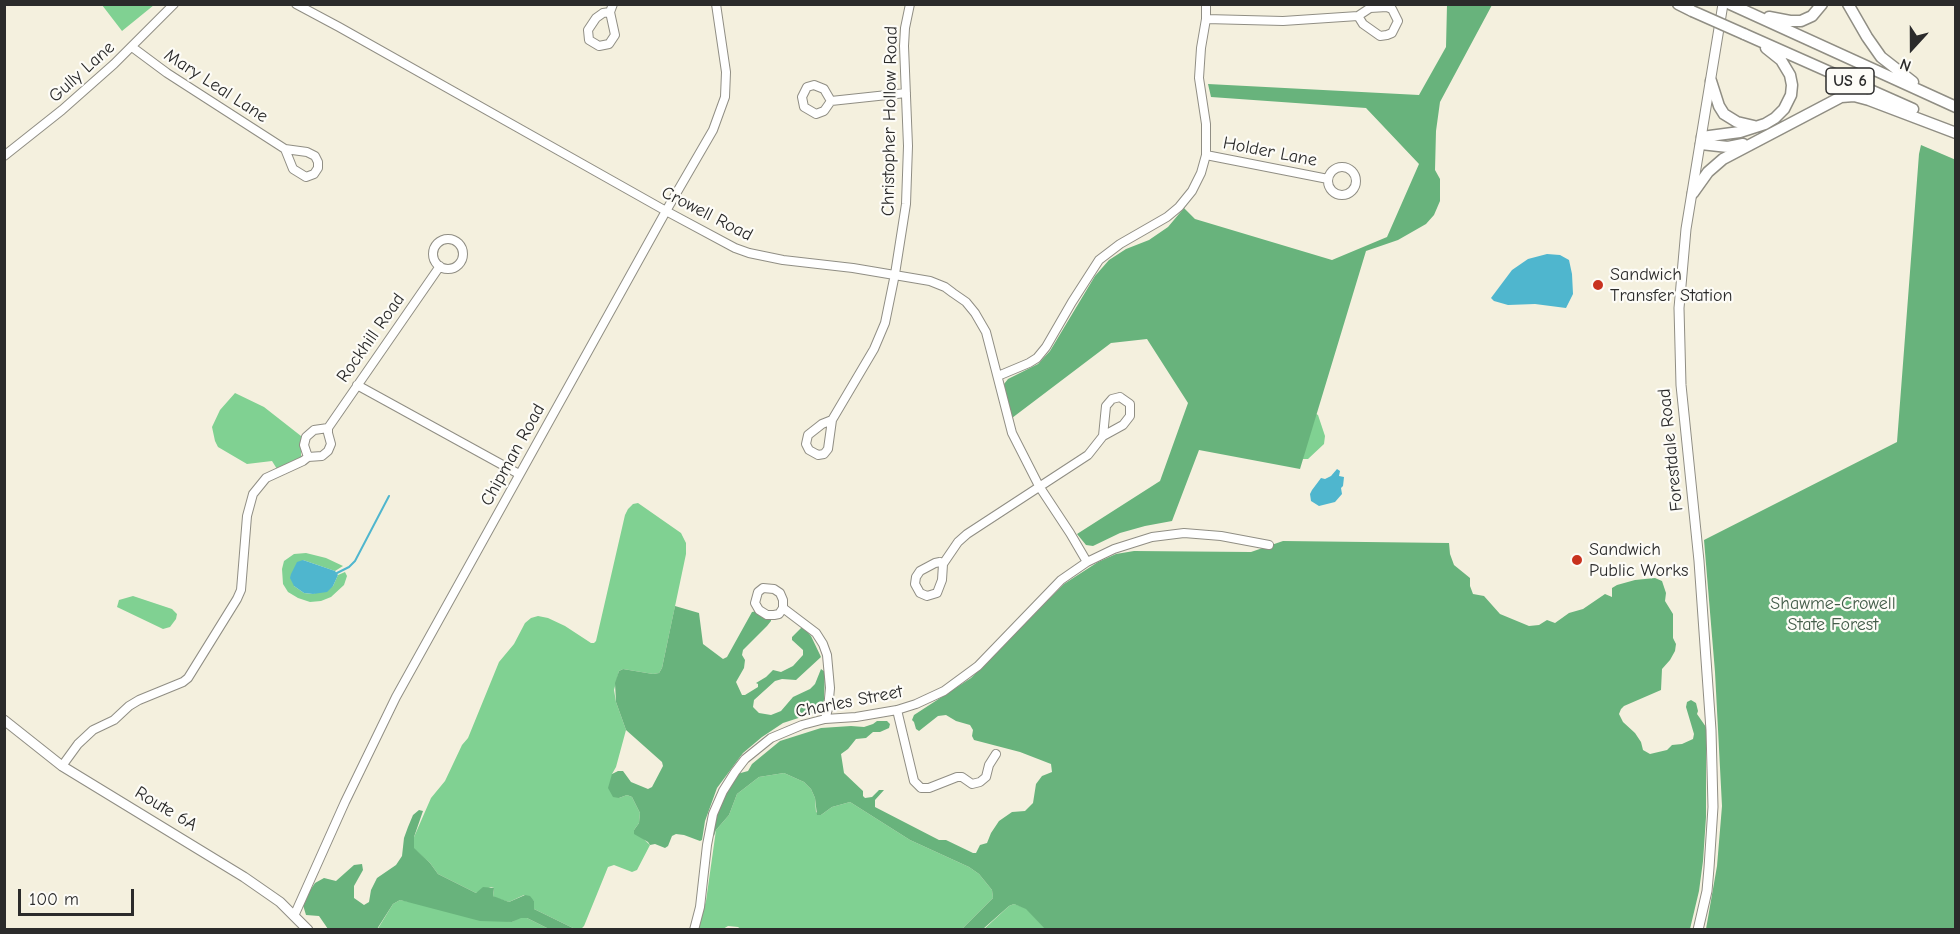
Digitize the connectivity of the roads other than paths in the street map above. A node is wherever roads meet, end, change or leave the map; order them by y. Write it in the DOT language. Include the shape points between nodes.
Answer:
graph roads {
  1 [pos="174,4"];
  2 [pos="296,4"];
  3 [pos="716,4"];
  4 [pos="910,4"];
  5 [pos="1206,4"];
  6 [pos="1678,4"];
  7 [pos="1723,4"];
  8 [pos="1730,4"];
  9 [pos="1822,4"];
  10 [pos="1848,4"];
  11 [pos="611,8"];
  12 [pos="1747,12"];
  13 [pos="1358,15"];
  14 [pos="1206,19"];
  15 [pos="1744,34"];
  16 [pos="132,47"];
  17 [pos="1711,81"];
  18 [pos="906,93"];
  19 [pos="1938,99"];
  20 [pos="831,101"];
  21 [pos="1956,107"];
  22 [pos="1760,126"];
  23 [pos="1956,130"];
  24 [pos="1758,140"];
  25 [pos="1702,141"];
  26 [pos="285,149"];
  27 [pos="1206,155"];
  28 [pos="4,156"];
  29 [pos="1328,179"];
  30 [pos="1693,193"];
  31 [pos="666,211"];
  32 [pos="440,266"];
  33 [pos="895,274"];
  34 [pos="998,376"];
  35 [pos="357,385"];
  36 [pos="832,420"];
  37 [pos="328,428"];
  38 [pos="1103,436"];
  39 [pos="308,457"];
  40 [pos="519,474"];
  41 [pos="1038,486"];
  42 [pos="1269,545"];
  43 [pos="1087,562"];
  44 [pos="943,564"];
  45 [pos="783,608"];
  46 [pos="897,710"];
  47 [pos="825,719"];
  48 [pos="4,720"];
  49 [pos="996,754"];
  50 [pos="62,766"];
  51 [pos="294,916"];
  52 [pos="308,930"];
  53 [pos="694,930"];
  54 [pos="1698,930"];
  1 -- 16 [label="street, Gully Lane"];
  2 -- 31 [label="street, Crowell Road"];
  3 -- 31 [label="street, Chipman Road" via="726,72 725,97 713,130"];
  4 -- 18 [label="street, Christopher Hollow Road" via="905,28"];
  5 -- 14 [label="street"];
  6 -- 15 [label="highway, US 6, bridge"];
  7 -- 17 [label="main road, Forestdale Road"];
  8 -- 12 [label="highway, US 6"];
  9 -- 12 [label="highway" via="1812,16 1796,22"];
  10 -- 19 [label="highway" via="1881,57"];
  11 -- 11 [label="street" via="615,35 609,44 599,46 589,40 588,30 596,18"];
  12 -- 19 [label="highway, US 6"];
  13 -- 13 [label="street" via="1370,8 1387,7 1398,21 1392,33 1380,36 1363,24"];
  13 -- 14 [label="street" via="1283,21"];
  14 -- 27 [label="street" via="1200,78"];
  15 -- 22 [label="highway" via="1781,60 1791,79 1791,95 1784,109 1771,122"];
  15 -- 23 [label="highway, US 6"];
  16 -- 26 [label="street, Mary Leal Lane"];
  16 -- 28 [label="street, Gully Lane"];
  17 -- 22 [label="highway" via="1719,106 1728,117"];
  17 -- 25 [label="main road, Forestdale Road"];
  18 -- 20 [label="street"];
  18 -- 33 [label="street, Christopher Hollow Road" via="906,204"];
  19 -- 21 [label="highway, US 6"];
  22 -- 25 [label="highway"];
  23 -- 24 [label="highway" via="1854,96 1834,100"];
  24 -- 25 [label="highway" via="1735,147"];
  24 -- 30 [label="highway" via="1718,163"];
  25 -- 30 [label="main road, Forestdale Road"];
  26 -- 26 [label="street, Mary Leal Lane" via="315,156 318,168 314,174 306,177 293,169"];
  27 -- 29 [label="street, Holder Lane"];
  27 -- 34 [label="street" via="1201,173 1179,207 1100,260 1037,358"];
  30 -- 54 [label="main road, Forestdale Road" via="1678,322 1711,729 1710,860"];
  31 -- 33 [label="street, Crowell Road" via="749,253"];
  31 -- 40 [label="street, Chipman Road"];
  32 -- 35 [label="street, Rockhill Road"];
  33 -- 34 [label="street, Crowell Road" via="930,281 966,302 986,332"];
  33 -- 36 [label="street, Christopher Hollow Road" via="880,338"];
  34 -- 41 [label="street, Crowell Road" via="1012,433"];
  35 -- 37 [label="street, Rockhill Road"];
  35 -- 40 [label="street"];
  36 -- 36 [label="street" via="828,450 818,455 809,450 808,435"];
  37 -- 39 [label="street, Rockhill Road" via="314,430 306,437"];
  37 -- 39 [label="street, Rockhill Road" via="328,452"];
  38 -- 38 [label="street" via="1129,418 1131,406 1125,399 1114,398 1108,403"];
  38 -- 41 [label="street" via="1088,455"];
  39 -- 50 [label="street, Rockhill Road" via="266,478 253,494 246,516 241,590 188,678 139,700 114,720 93,730"];
  40 -- 51 [label="street, Chipman Road" via="396,698"];
  41 -- 43 [label="street, Crowell Road"];
  41 -- 44 [label="street" via="967,534"];
  42 -- 43 [label="street, Charles Street" via="1184,533 1135,541"];
  43 -- 46 [label="street, Charles Street" via="1050,590 970,672 944,691"];
  44 -- 44 [label="street" via="938,594 920,593 915,584 920,571 935,563"];
  45 -- 47 [label="street" via="816,633 827,655 830,688"];
  46 -- 47 [label="street, Charles Street"];
  46 -- 49 [label="street" via="914,781 921,788 957,777 972,784 980,782"];
  47 -- 53 [label="street, Charles Street" via="771,738 745,759 723,791 713,814"];
  48 -- 50 [label="main road, Route 6A"];
  50 -- 51 [label="main road, Route 6A" via="244,877"];
  51 -- 52 [label="main road, Route 6A"];
}
